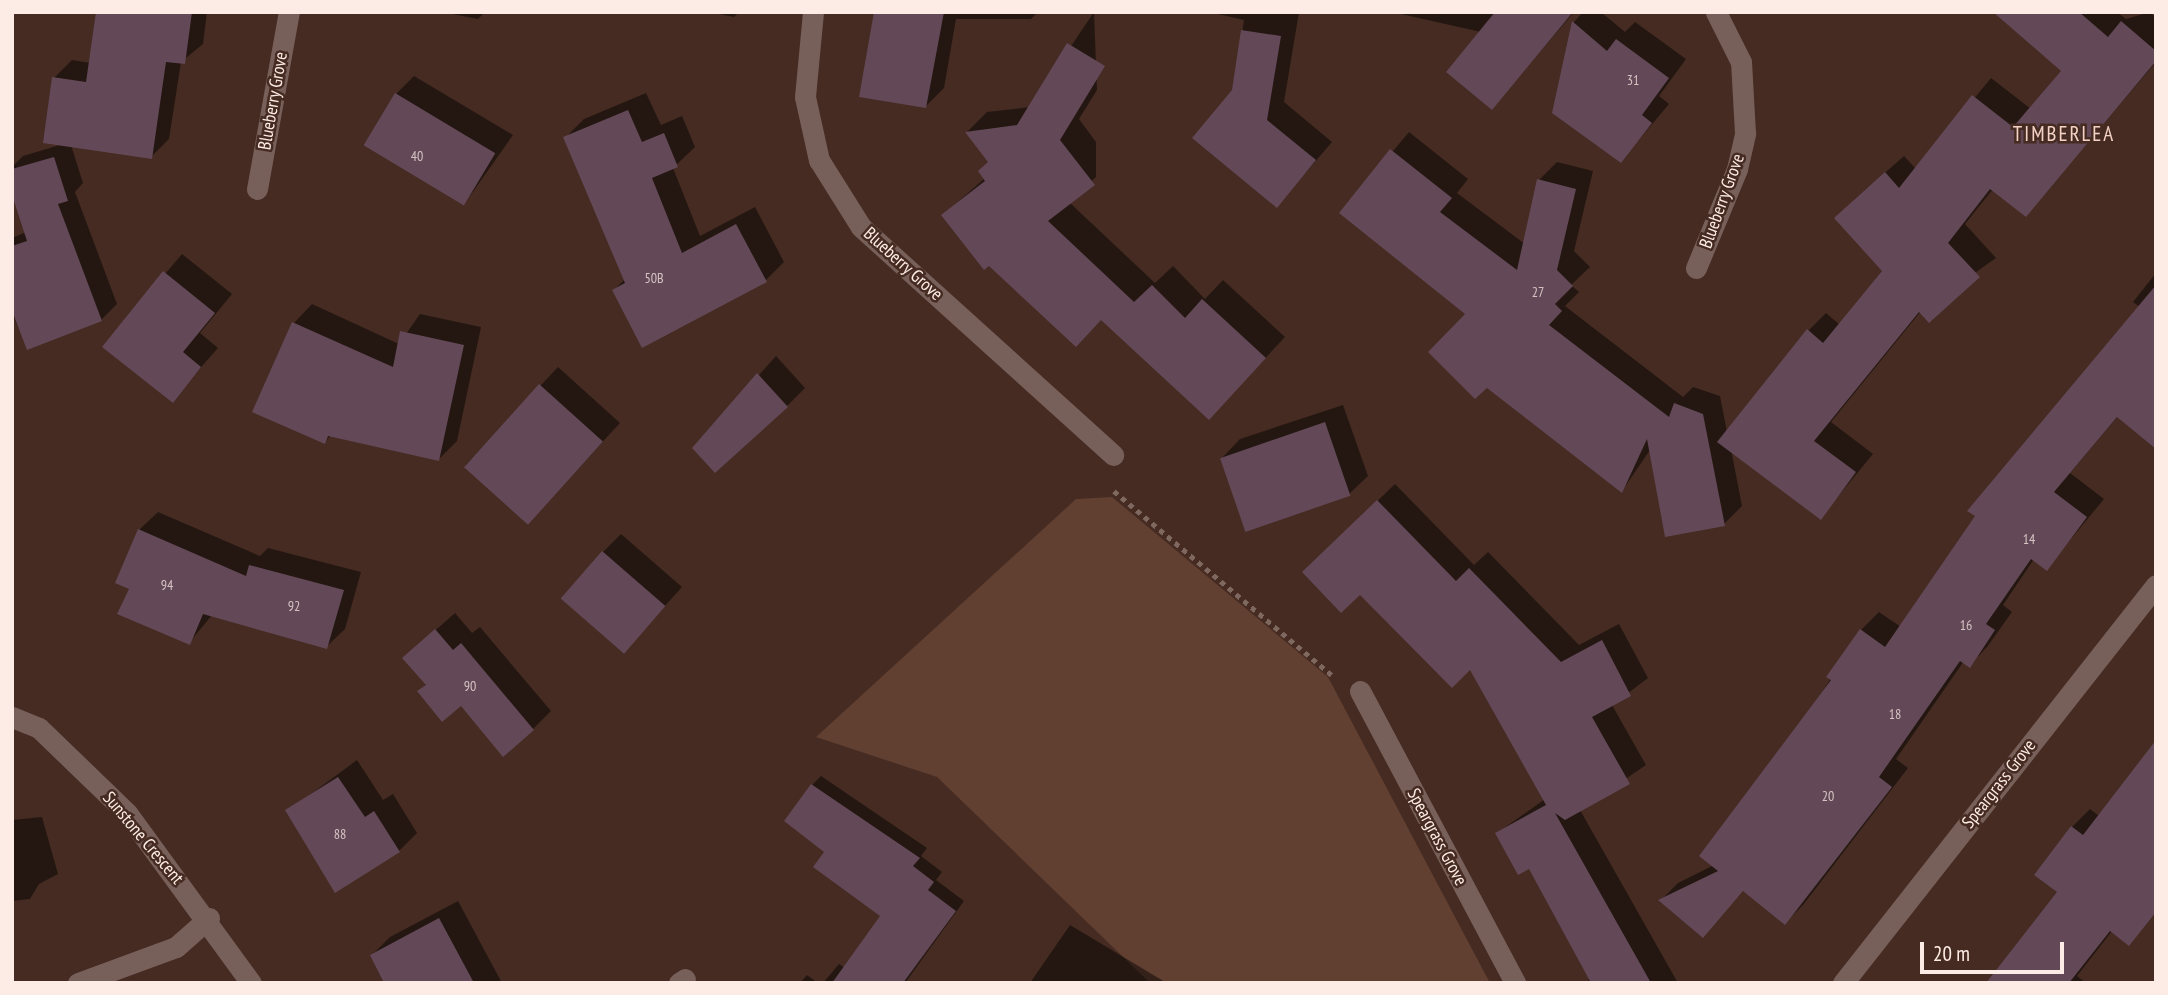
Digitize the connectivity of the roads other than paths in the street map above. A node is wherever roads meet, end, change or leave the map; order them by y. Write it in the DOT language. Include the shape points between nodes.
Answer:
graph roads {
  1 [pos="289,12"];
  2 [pos="813,12"];
  3 [pos="1716,12"];
  4 [pos="257,189"];
  5 [pos="1696,268"];
  6 [pos="1113,455"];
  7 [pos="2156,585"];
  8 [pos="1360,691"];
  9 [pos="12,716"];
  10 [pos="209,918"];
  11 [pos="78,983"];
  12 [pos="251,983"];
  13 [pos="1515,983"];
  14 [pos="1843,983"];
  1 -- 4 [label="street, Blueberry Grove"];
  2 -- 6 [label="street, Blueberry Grove" via="805,97 819,160 861,227"];
  3 -- 5 [label="street, Blueberry Grove" via="1741,62 1745,133 1737,169"];
  7 -- 14 [label="street, Speargrass Grove"];
  8 -- 13 [label="street, Speargrass Grove"];
  9 -- 10 [label="street, Sunstone Crescent" via="39,728 127,813"];
  10 -- 11 [label="street" via="176,947"];
  10 -- 12 [label="street, Sunstone Crescent"];
}
